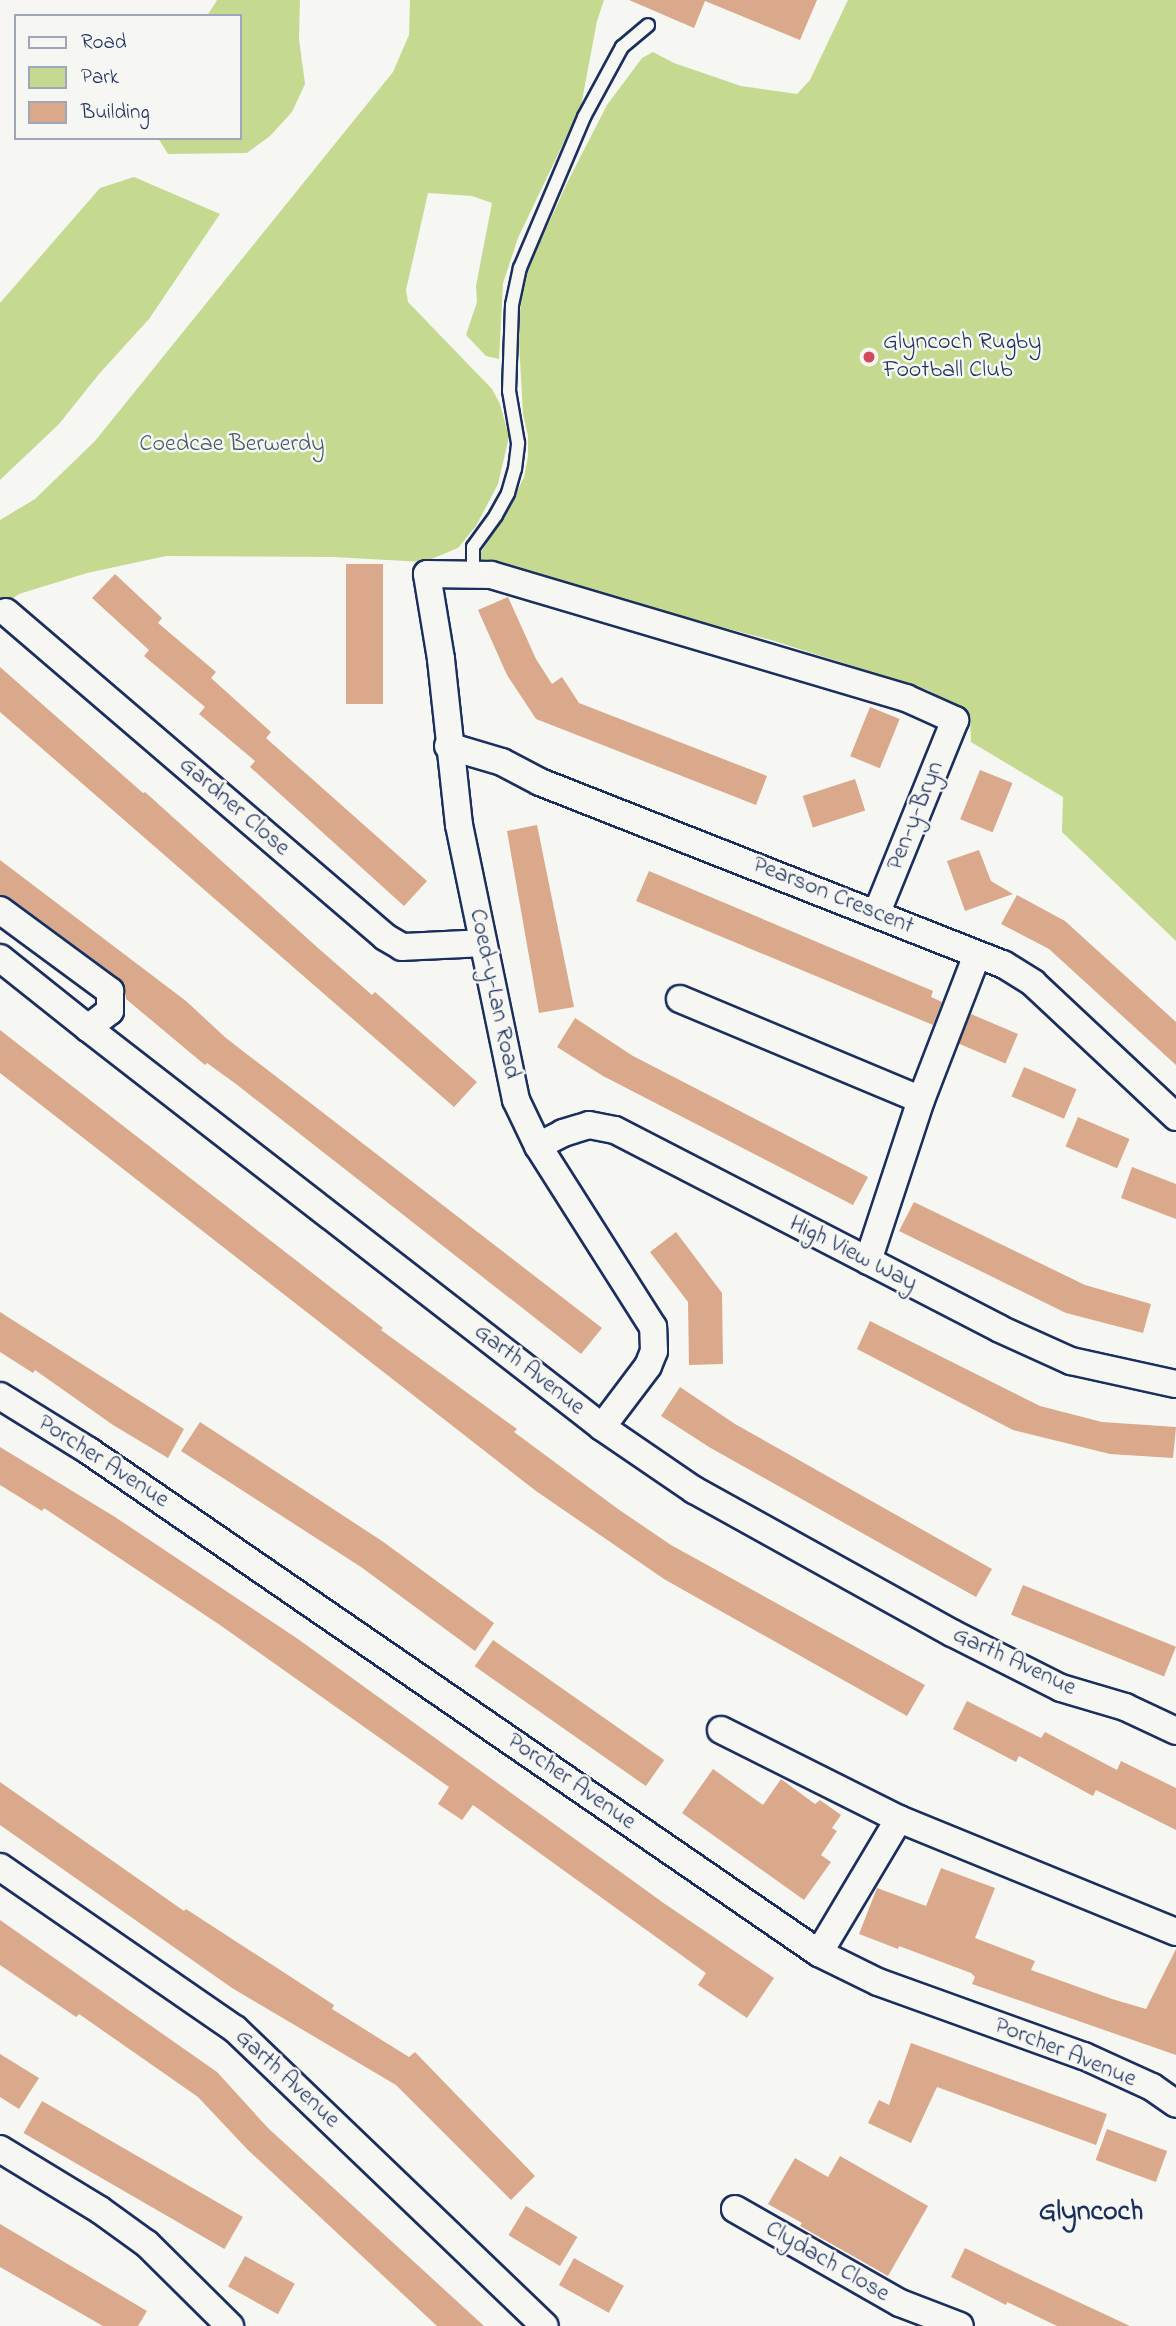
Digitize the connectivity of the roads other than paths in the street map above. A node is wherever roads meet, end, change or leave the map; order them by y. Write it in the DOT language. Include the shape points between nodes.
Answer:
graph roads {
  1 [pos="648,25"];
  2 [pos="482,575"];
  3 [pos="6,612"];
  4 [pos="448,746"];
  5 [pos="0,910"];
  6 [pos="877,912"];
  7 [pos="482,943"];
  8 [pos="977,955"];
  9 [pos="0,958"];
  10 [pos="680,999"];
  11 [pos="88,1028"];
  12 [pos="921,1100"];
  13 [pos="1176,1117"];
  14 [pos="538,1146"];
  15 [pos="868,1261"];
  16 [pos="1176,1384"];
  17 [pos="0,1396"];
  18 [pos="602,1427"];
  19 [pos="721,1730"];
  20 [pos="1176,1731"];
  21 [pos="900,1819"];
  22 [pos="0,1867"];
  23 [pos="1176,1932"];
  24 [pos="819,1953"];
  25 [pos="1176,2104"];
  26 [pos="0,2149"];
  27 [pos="735,2209"];
  28 [pos="230,2326"];
  29 [pos="545,2326"];
  30 [pos="960,2326"];
  1 -- 2 [label="lane" via="622,47 584,117 520,268 511,318 509,391 517,443 515,469 496,515 473,547"];
  2 -- 4 [label="street, Coed-y-Lan Road" via="427,574 441,659"];
  2 -- 6 [label="street, Pen-y-Bryn" via="906,698 955,720"];
  3 -- 7 [label="street, Gardner Close" via="385,937 402,947"];
  4 -- 6 [label="street, Pearson Crescent" via="502,762 540,782"];
  4 -- 7 [label="street, Coed-y-Lan Road"];
  5 -- 11 [label="street" via="110,992 110,1011"];
  6 -- 8 [label="street, Pearson Crescent"];
  7 -- 14 [label="street, Coed-y-Lan Road" via="516,1100"];
  8 -- 12 [label="street"];
  8 -- 13 [label="street, Pearson Crescent" via="1003,964 1032,984"];
  9 -- 11 [label="street, Garth Avenue"];
  10 -- 12 [label="street"];
  11 -- 18 [label="street, Garth Avenue"];
  12 -- 15 [label="street"];
  14 -- 15 [label="street, High View Way" via="589,1125 615,1130"];
  14 -- 18 [label="street, Coed-y-Lan Road" via="653,1327 654,1351 648,1366"];
  15 -- 16 [label="street, High View Way" via="1071,1361"];
  17 -- 24 [label="street, Porcher Avenue" via="101,1459"];
  18 -- 20 [label="street, Garth Avenue" via="694,1490 952,1633 1061,1688 1125,1707"];
  19 -- 21 [label="street"];
  21 -- 23 [label="street"];
  21 -- 24 [label="street"];
  22 -- 29 [label="street, Garth Avenue" via="235,2029"];
  24 -- 25 [label="street, Porcher Avenue" via="878,1982 1084,2056 1152,2087"];
  26 -- 28 [label="street" via="147,2244"];
  27 -- 30 [label="street, Clydach Close" via="900,2303"];
}
